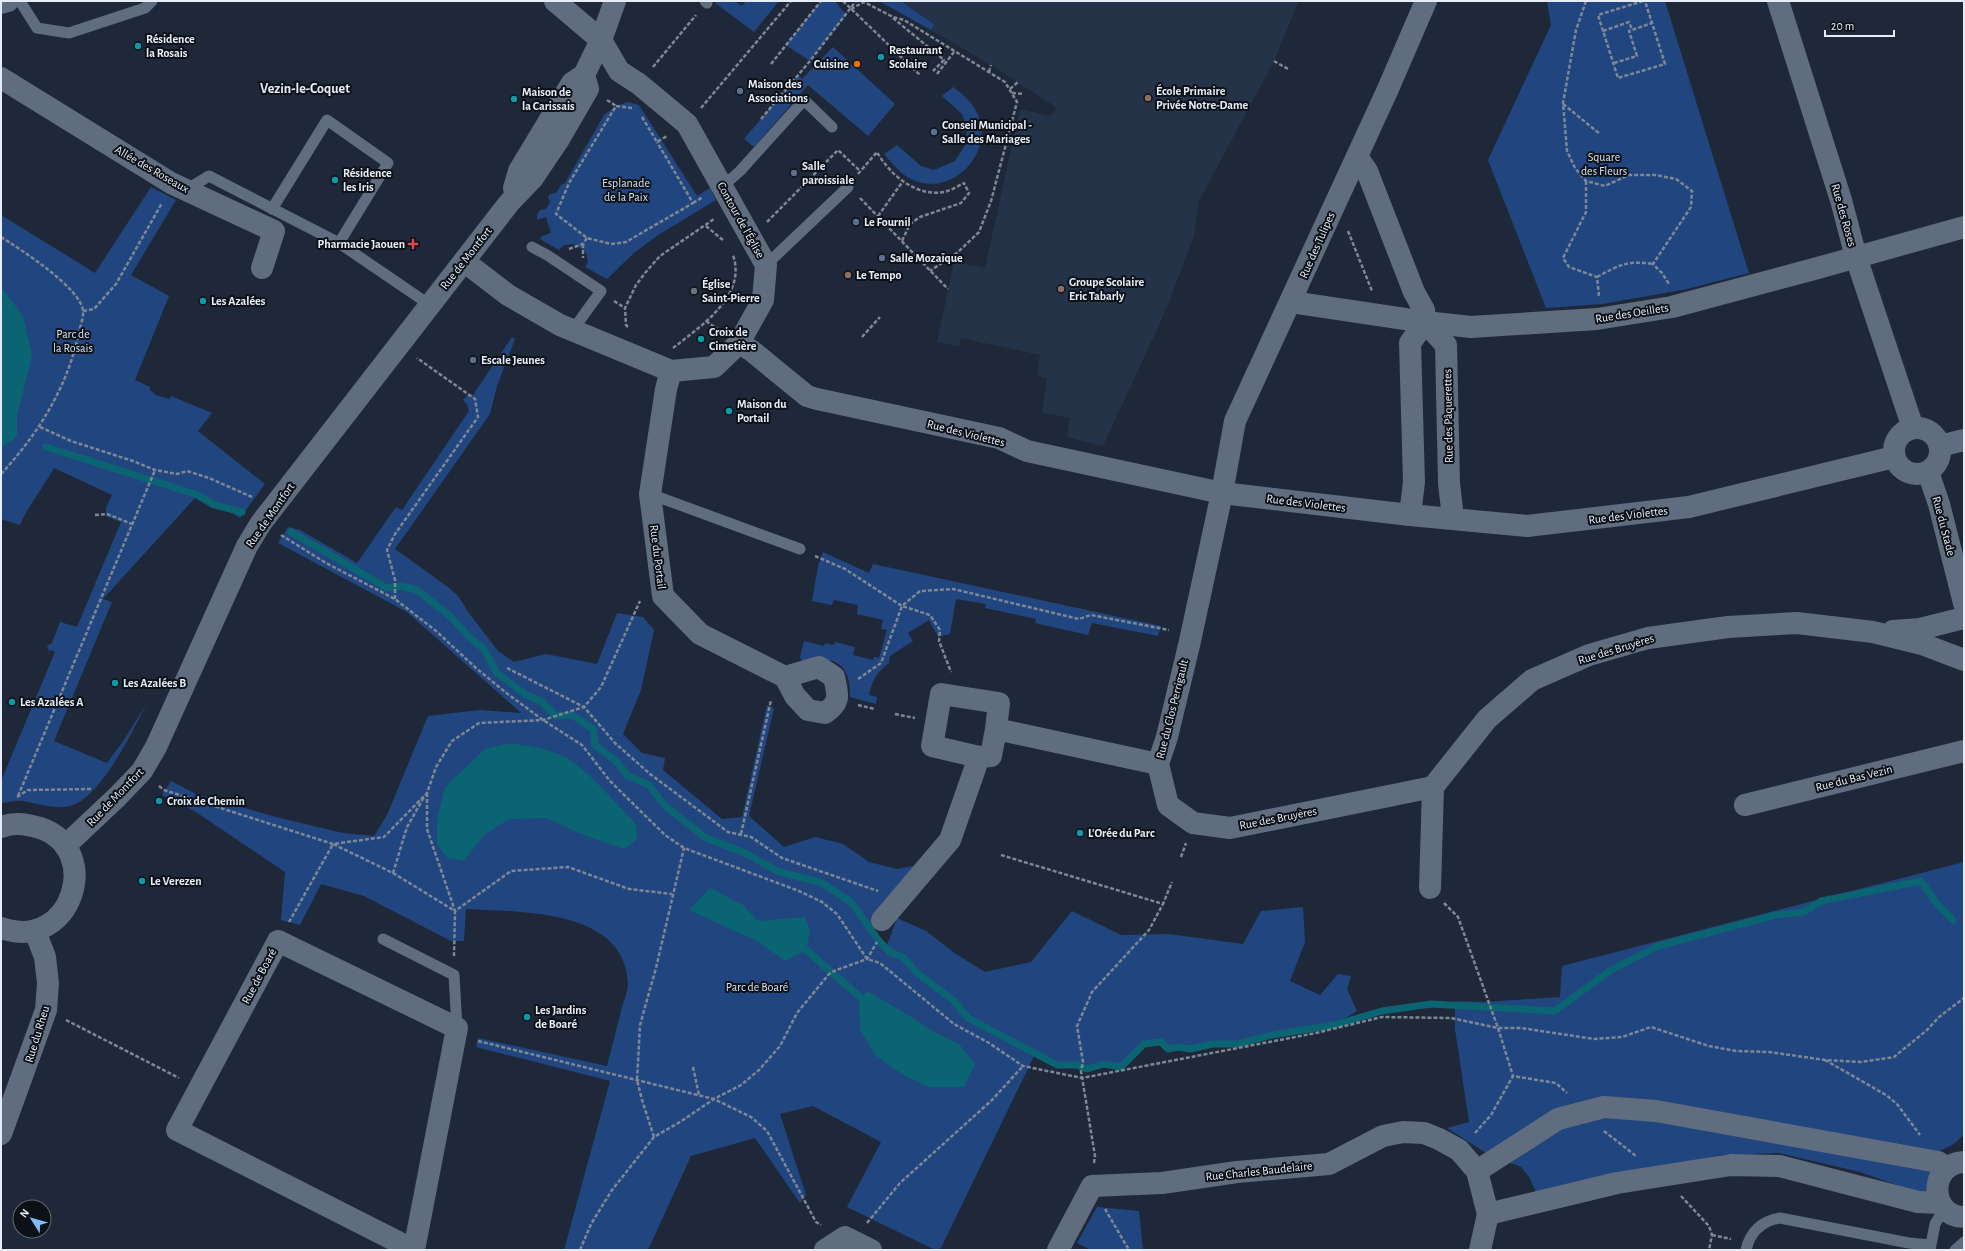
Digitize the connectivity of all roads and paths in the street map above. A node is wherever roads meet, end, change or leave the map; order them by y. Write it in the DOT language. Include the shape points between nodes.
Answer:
graph roads {
  1 [pos="8,1"];
  2 [pos="20,1"];
  3 [pos="152,1"];
  4 [pos="555,1"];
  5 [pos="615,1"];
  6 [pos="790,1"];
  7 [pos="821,1"];
  8 [pos="843,1"];
  9 [pos="856,1"];
  10 [pos="1426,1"];
  11 [pos="1586,1"];
  12 [pos="1644,1"];
  13 [pos="1778,1"];
  14 [pos="1,2"];
  15 [pos="706,2"];
  16 [pos="851,9"];
  17 [pos="893,18"];
  18 [pos="1652,23"];
  19 [pos="1632,30"];
  20 [pos="1604,31"];
  21 [pos="601,40"];
  22 [pos="954,52"];
  23 [pos="1274,61"];
  24 [pos="1614,63"];
  25 [pos="771,64"];
  26 [pos="991,65"];
  27 [pos="1288,69"];
  28 [pos="933,71"];
  29 [pos="989,72"];
  30 [pos="937,74"];
  31 [pos="920,75"];
  32 [pos="1,78"];
  33 [pos="1018,82"];
  34 [pos="639,84"];
  35 [pos="1010,89"];
  36 [pos="1012,93"];
  37 [pos="1024,94"];
  38 [pos="711,97"];
  39 [pos="603,98"];
  40 [pos="1563,103"];
  41 [pos="616,106"];
  42 [pos="637,109"];
  43 [pos="641,116"];
  44 [pos="688,124"];
  45 [pos="757,124"];
  46 [pos="832,127"];
  47 [pos="1600,134"];
  48 [pos="658,142"];
  49 [pos="1357,157"];
  50 [pos="860,171"];
  51 [pos="904,181"];
  52 [pos="1586,181"];
  53 [pos="179,186"];
  54 [pos="848,187"];
  55 [pos="728,195"];
  56 [pos="1334,208"];
  57 [pos="272,209"];
  58 [pos="878,216"];
  59 [pos="765,225"];
  60 [pos="706,226"];
  61 [pos="1964,227"];
  62 [pos="1,237"];
  63 [pos="587,238"];
  64 [pos="902,241"];
  65 [pos="339,243"];
  66 [pos="726,243"];
  67 [pos="583,244"];
  68 [pos="532,247"];
  69 [pos="732,252"];
  70 [pos="1856,258"];
  71 [pos="464,262"];
  72 [pos="1653,264"];
  73 [pos="766,265"];
  74 [pos="262,268"];
  75 [pos="930,271"];
  76 [pos="1597,277"];
  77 [pos="1670,285"];
  78 [pos="948,289"];
  79 [pos="1291,302"];
  80 [pos="430,305"];
  81 [pos="83,311"];
  82 [pos="1376,314"];
  83 [pos="880,317"];
  84 [pos="1597,319"];
  85 [pos="1425,322"];
  86 [pos="631,330"];
  87 [pos="572,331"];
  88 [pos="862,337"];
  89 [pos="739,343"];
  90 [pos="399,344"];
  91 [pos="671,349"];
  92 [pos="671,371"];
  93 [pos="39,427"];
  94 [pos="1913,428"];
  95 [pos="1964,440"];
  96 [pos="1940,446"];
  97 [pos="1894,457"];
  98 [pos="155,470"];
  99 [pos="1928,472"];
  100 [pos="1,474"];
  101 [pos="1222,492"];
  102 [pos="650,494"];
  103 [pos="95,515"];
  104 [pos="1410,515"];
  105 [pos="266,517"];
  106 [pos="1453,518"];
  107 [pos="132,524"];
  108 [pos="800,549"];
  109 [pos="643,595"];
  110 [pos="395,599"];
  111 [pos="1964,603"];
  112 [pos="902,606"];
  113 [pos="1964,618"];
  114 [pos="1873,632"];
  115 [pos="1191,634"];
  116 [pos="1964,660"];
  117 [pos="507,668"];
  118 [pos="780,674"];
  119 [pos="858,680"];
  120 [pos="952,696"];
  121 [pos="584,707"];
  122 [pos="543,720"];
  123 [pos="996,729"];
  124 [pos="1964,751"];
  125 [pos="979,757"];
  126 [pos="1158,764"];
  127 [pos="142,771"];
  128 [pos="1433,787"];
  129 [pos="100,789"];
  130 [pos="427,793"];
  131 [pos="17,797"];
  132 [pos="1745,805"];
  133 [pos="3,826"];
  134 [pos="741,834"];
  135 [pos="333,844"];
  136 [pos="65,846"];
  137 [pos="684,848"];
  138 [pos="1001,855"];
  139 [pos="393,873"];
  140 [pos="1172,882"];
  141 [pos="1430,888"];
  142 [pos="672,894"];
  143 [pos="901,899"];
  144 [pos="1163,904"];
  145 [pos="455,911"];
  146 [pos="882,920"];
  147 [pos="1,928"];
  148 [pos="35,931"];
  149 [pos="383,939"];
  150 [pos="278,941"];
  151 [pos="875,948"];
  152 [pos="867,960"];
  153 [pos="454,975"];
  154 [pos="1964,998"];
  155 [pos="46,1010"];
  156 [pos="457,1028"];
  157 [pos="1498,1028"];
  158 [pos="1023,1066"];
  159 [pos="693,1067"];
  160 [pos="1513,1076"];
  161 [pos="1082,1078"];
  162 [pos="637,1080"];
  163 [pos="199,1089"];
  164 [pos="699,1095"];
  165 [pos="1571,1096"];
  166 [pos="714,1099"];
  167 [pos="1600,1129"];
  168 [pos="1,1134"];
  169 [pos="654,1137"];
  170 [pos="1964,1146"];
  171 [pos="1459,1150"];
  172 [pos="1641,1159"];
  173 [pos="1954,1165"];
  174 [pos="1478,1171"];
  175 [pos="1092,1186"];
  176 [pos="1678,1192"];
  177 [pos="1949,1210"];
  178 [pos="1488,1214"];
  179 [pos="1964,1242"];
  180 [pos="857,1243"];
  181 [pos="1930,1247"];
  182 [pos="414,1250"];
  183 [pos="580,1250"];
  184 [pos="825,1250"];
  185 [pos="1058,1250"];
  186 [pos="1129,1250"];
  187 [pos="1480,1250"];
  188 [pos="1709,1250"];
  189 [pos="1746,1250"];
  190 [pos="1955,1250"];
  1 -- 14 [label="street"];
  2 -- 3 [label="lane" via="37,28 69,33 145,8"];
  4 -- 21 [label="street, Contour de l'Église"];
  5 -- 21 [label="street, Rue de Montfort"];
  6 -- 38 [label="path"];
  7 -- 25 [label="path"];
  8 -- 16 [label="path"];
  9 -- 16 [label="path"];
  10 -- 49 [label="street, Rue des Tulipes"];
  11 -- 40 [label="path" via="1576,30"];
  12 -- 18 [label="path"];
  12 -- 20 [label="path" via="1598,15"];
  13 -- 70 [label="street, Rue des Roses" via="1841,200"];
  15 -- 34 [label="path"];
  16 -- 17 [label="path" via="864,2"];
  16 -- 31 [label="path"];
  16 -- 45 [label="path"];
  17 -- 22 [label="path" via="904,20"];
  17 -- 28 [label="path" via="944,60"];
  18 -- 19 [label="path"];
  18 -- 24 [label="path" via="1665,64 1618,78"];
  19 -- 20 [label="path" via="1630,22"];
  19 -- 24 [label="path" via="1629,31 1637,56"];
  20 -- 24 [label="path"];
  21 -- 34 [label="street, Contour de l'Église" via="619,71"];
  21 -- 71 [label="street, Rue de Montfort" via="584,75 588,89 577,108 532,179 509,203"];
  22 -- 29 [label="path"];
  22 -- 30 [label="path"];
  23 -- 27 [label="path"];
  26 -- 29 [label="path"];
  29 -- 35 [label="path" via="1005,82"];
  32 -- 53 [label="street, Allée des Roseaux"];
  33 -- 35 [label="path"];
  34 -- 44 [label="street, Contour de l'Église"];
  35 -- 36 [label="path"];
  36 -- 37 [label="path"];
  36 -- 75 [label="path" via="1017,102 991,202 979,232 958,252"];
  39 -- 41 [label="path"];
  40 -- 47 [label="path"];
  40 -- 52 [label="path" via="1568,151 1575,168"];
  41 -- 42 [label="path"];
  41 -- 63 [label="path" via="569,183 556,214"];
  43 -- 48 [label="path"];
  44 -- 48 [label="path"];
  44 -- 55 [label="street, Contour de l'Église"];
  46 -- 55 [label="lane" via="804,100 740,171"];
  48 -- 63 [label="path" via="693,203 626,242 611,244"];
  49 -- 56 [label="street, Rue des Tulipes"];
  49 -- 85 [label="street, Rue des Pâquerettes" via="1367,171 1414,292 1424,310"];
  50 -- 51 [label="path" via="877,152 895,176"];
  50 -- 54 [label="path"];
  50 -- 59 [label="path" via="838,150"];
  51 -- 58 [label="path"];
  51 -- 64 [label="path" via="919,190 944,192 964,183 969,193 961,203 920,217 910,224"];
  52 -- 72 [label="path" via="1605,186 1629,175 1655,175 1676,179 1692,191 1692,207"];
  52 -- 76 [label="path" via="1586,212 1563,258 1569,267"];
  53 -- 57 [label="lane" via="209,176"];
  53 -- 74 [label="street, Allée des Roseaux" via="274,231"];
  53 -- 81 [label="path" via="166,197 116,284 94,310"];
  54 -- 58 [label="path"];
  54 -- 73 [label="lane"];
  55 -- 60 [label="path"];
  55 -- 73 [label="street, Contour de l'Église"];
  56 -- 79 [label="street, Rue des Tulipes"];
  56 -- 82 [label="path" via="1341,212 1344,219 1376,303"];
  57 -- 65 [label="lane"];
  57 -- 65 [label="lane" via="327,120 388,163"];
  58 -- 64 [label="path"];
  60 -- 66 [label="path"];
  60 -- 86 [label="path" via="660,256 641,279 625,308 626,325"];
  61 -- 70 [label="street, Rue des Oeillets"];
  62 -- 81 [label="path" via="19,247 74,292"];
  63 -- 67 [label="path"];
  64 -- 75 [label="path"];
  65 -- 80 [label="lane"];
  68 -- 87 [label="lane" via="601,291"];
  69 -- 91 [label="path" via="737,266 731,293 706,321"];
  70 -- 84 [label="street, Rue des Oeillets" via="1672,307"];
  70 -- 94 [label="street, Rue des Roses"];
  71 -- 80 [label="street, Rue de Montfort"];
  71 -- 87 [label="street, Contour de l'Église" via="508,295"];
  72 -- 76 [label="path" via="1635,261 1616,266"];
  72 -- 77 [label="path"];
  73 -- 89 [label="street, Contour de l'Église" via="764,300"];
  75 -- 78 [label="path"];
  76 -- 84 [label="path"];
  79 -- 82 [label="street, Rue des Oeillets"];
  79 -- 101 [label="street, Rue des Tulipes" via="1235,421"];
  80 -- 90 [label="street, Rue de Montfort"];
  81 -- 93 [label="path" via="72,359 63,383"];
  82 -- 85 [label="street, Rue des Oeillets"];
  83 -- 88 [label="path"];
  84 -- 85 [label="street, Rue des Oeillets" via="1471,326"];
  85 -- 104 [label="street" via="1410,343 1414,482"];
  85 -- 106 [label="street, Rue des Pâquerettes" via="1446,345 1449,483"];
  87 -- 92 [label="street, Contour de l'Église"];
  89 -- 92 [label="street, Contour de l'Église" via="714,367"];
  89 -- 101 [label="street, Rue des Violettes" via="807,396 999,438 1027,451"];
  90 -- 105 [label="street, Rue de Montfort"];
  90 -- 110 [label="path" via="475,399 478,417 394,534 387,550 395,580"];
  92 -- 102 [label="street, Rue du Portail"];
  93 -- 98 [label="path" via="71,442"];
  93 -- 100 [label="path"];
  94 -- 96 [label="street" via="1933,433"];
  94 -- 97 [label="street" via="1900,436"];
  95 -- 96 [label="street"];
  96 -- 99 [label="street" via="1940,458"];
  97 -- 99 [label="street" via="1899,466 1908,473 1916,475"];
  97 -- 106 [label="street, Rue des Violettes" via="1689,507 1527,526"];
  98 -- 105 [label="path" via="177,474 187,471 209,478 257,499"];
  98 -- 107 [label="path"];
  99 -- 111 [label="street, Rue du Stade" via="1939,504"];
  101 -- 104 [label="street, Rue des Violettes"];
  101 -- 115 [label="street, Rue du Clos Perrigault"];
  102 -- 108 [label="lane"];
  102 -- 118 [label="street, Rue du Portail" via="662,596 700,634"];
  103 -- 107 [label="path" via="107,514"];
  104 -- 106 [label="street, Rue des Violettes"];
  105 -- 110 [label="path" via="326,563"];
  105 -- 127 [label="street, Rue de Montfort" via="247,546 156,747"];
  107 -- 131 [label="path"];
  108 -- 112 [label="path" via="845,569"];
  109 -- 121 [label="path" via="601,687"];
  110 -- 122 [label="path" via="436,631 476,668"];
  112 -- 115 [label="path" via="920,591 953,589 1079,619 1091,616"];
  112 -- 119 [label="path" via="881,663"];
  112 -- 120 [label="path" via="930,615 940,630 939,641 954,679"];
  113 -- 114 [label="street, Rue des Bruyères" via="1920,630"];
  114 -- 116 [label="street, Rue des Bruyères" via="1922,644"];
  114 -- 128 [label="street, Rue des Bruyères" via="1797,623 1728,627 1648,638 1589,655 1532,680 1487,719"];
  115 -- 126 [label="street, Rue du Clos Perrigault" via="1167,737"];
  117 -- 121 [label="path"];
  118 -- 134 [label="path"];
  120 -- 123 [label="street" via="999,704"];
  120 -- 125 [label="street" via="941,694 932,746"];
  121 -- 122 [label="path"];
  121 -- 134 [label="path" via="615,743 650,774 728,832"];
  122 -- 130 [label="path" via="479,723 452,741 436,767"];
  122 -- 137 [label="path" via="582,744 610,781 665,835"];
  123 -- 125 [label="street" via="991,756"];
  123 -- 126 [label="street, Rue du Clos Perrigault"];
  124 -- 132 [label="street, Rue du Bas Vezin"];
  125 -- 143 [label="street" via="950,840"];
  126 -- 128 [label="street, Rue des Bruyères" via="1168,805 1194,823 1230,828"];
  127 -- 135 [label="path" via="164,790"];
  127 -- 136 [label="street, Rue de Montfort"];
  128 -- 141 [label="street"];
  129 -- 131 [label="path" via="28,790"];
  130 -- 135 [label="path" via="384,837"];
  130 -- 139 [label="path" via="407,827"];
  130 -- 145 [label="path" via="427,829"];
  131 -- 133 [label="path"];
  133 -- 136 [label="street" via="28,824 49,830"];
  134 -- 143 [label="path" via="752,837 782,858"];
  135 -- 139 [label="path"];
  135 -- 150 [label="path"];
  136 -- 148 [label="street" via="74,865 75,886 68,906 54,922"];
  137 -- 142 [label="path"];
  137 -- 152 [label="path" via="822,902 836,914"];
  138 -- 144 [label="path"];
  139 -- 145 [label="path"];
  140 -- 144 [label="path"];
  141 -- 157 [label="path" via="1458,917"];
  142 -- 145 [label="path" via="629,889 568,867 511,871"];
  142 -- 162 [label="path" via="656,968 640,1025"];
  143 -- 146 [label="street"];
  144 -- 161 [label="path" via="1149,930 1092,992 1076,1026 1083,1062"];
  145 -- 153 [label="path"];
  147 -- 148 [label="street" via="13,932"];
  148 -- 155 [label="street, Rue du Rheu" via="45,957 48,983"];
  149 -- 153 [label="lane"];
  150 -- 156 [label="street, Rue de Boaré"];
  150 -- 163 [label="street, Rue de Boaré"];
  151 -- 152 [label="path"];
  152 -- 158 [label="path" via="880,963 954,1024"];
  152 -- 166 [label="path" via="830,974 797,1013 780,1046 759,1070 741,1085"];
  153 -- 156 [label="lane"];
  154 -- 157 [label="path" via="1938,1017 1927,1030 1894,1057 1861,1062 1736,1051 1709,1046 1651,1027 1622,1037 1594,1039 1521,1028"];
  155 -- 163 [label="path"];
  155 -- 168 [label="street, Rue du Rheu"];
  156 -- 162 [label="path" via="480,1042"];
  156 -- 182 [label="street, Rue de Boaré"];
  157 -- 160 [label="path"];
  157 -- 161 [label="path" via="1451,1018 1382,1017 1316,1033"];
  158 -- 161 [label="path"];
  158 -- 180 [label="path" via="992,1100 900,1183"];
  159 -- 164 [label="path"];
  160 -- 165 [label="path" via="1556,1083"];
  160 -- 171 [label="path" via="1491,1115"];
  161 -- 175 [label="path" via="1095,1156"];
  162 -- 164 [label="path"];
  162 -- 169 [label="path"];
  163 -- 182 [label="street, Rue de Boaré" via="177,1130"];
  164 -- 166 [label="path"];
  166 -- 169 [label="path"];
  166 -- 180 [label="path" via="751,1117 767,1130 816,1222"];
  167 -- 172 [label="path"];
  169 -- 183 [label="path" via="612,1190 591,1224"];
  170 -- 173 [label="street"];
  171 -- 174 [label="street, Rue Charles Baudelaire"];
  171 -- 175 [label="street, Rue Charles Baudelaire" via="1424,1133 1403,1132 1383,1136 1328,1164 1237,1172 1162,1183"];
  173 -- 174 [label="street" via="1664,1112 1604,1107 1558,1119"];
  173 -- 177 [label="street" via="1939,1178 1936,1190"];
  174 -- 178 [label="street"];
  175 -- 185 [label="street"];
  175 -- 186 [label="path"];
  176 -- 188 [label="path" via="1709,1226 1712,1234"];
  177 -- 178 [label="street" via="1779,1166 1731,1165 1618,1183"];
  177 -- 181 [label="lane" via="1935,1224"];
  178 -- 187 [label="street"];
  179 -- 190 [label="lane"];
  180 -- 184 [label="street"];
  181 -- 189 [label="lane" via="1780,1218 1768,1220 1758,1226 1747,1243"];
}
